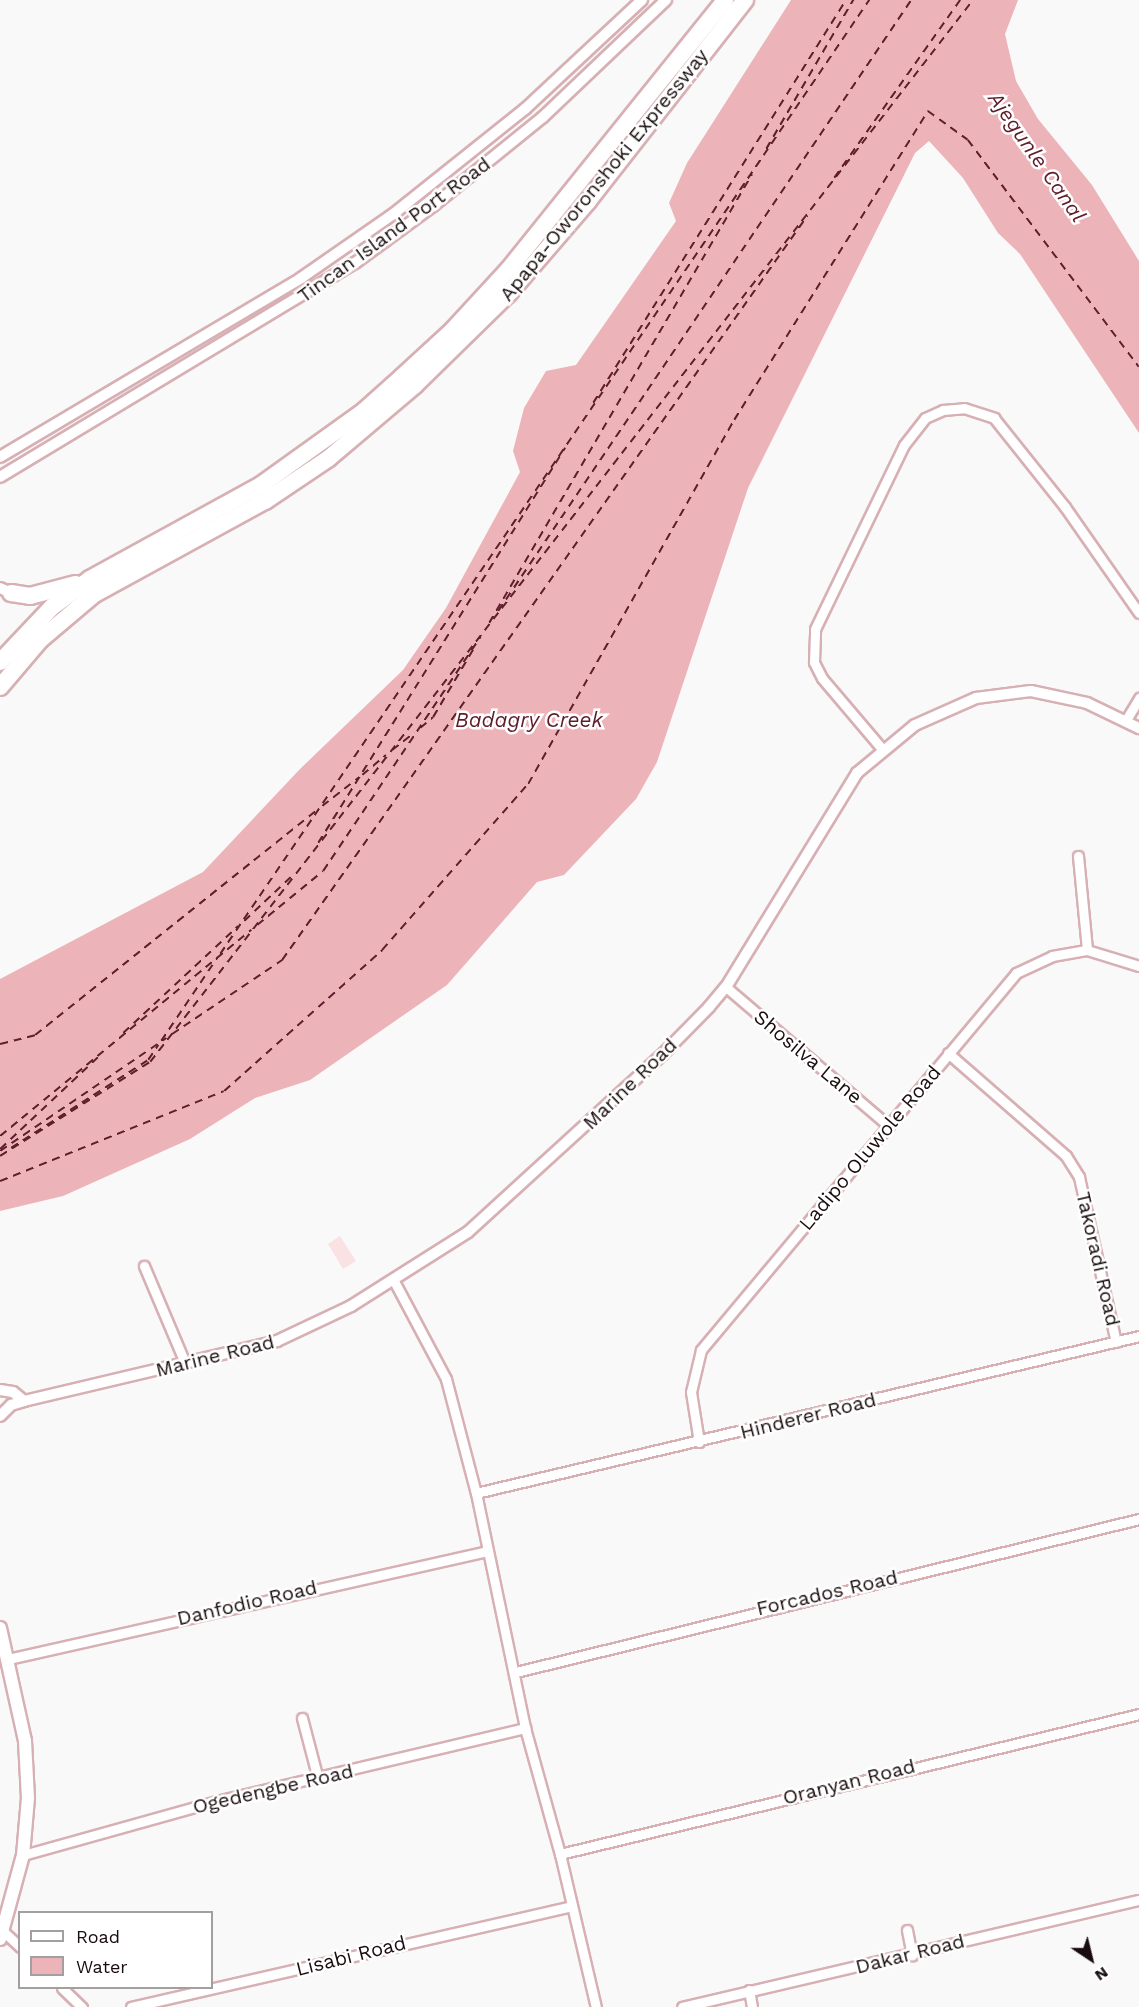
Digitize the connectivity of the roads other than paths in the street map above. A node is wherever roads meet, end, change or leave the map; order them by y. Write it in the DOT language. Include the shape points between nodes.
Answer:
graph roads {
  1 [pos="642,0"];
  2 [pos="666,0"];
  3 [pos="724,0"];
  4 [pos="745,0"];
  5 [pos="0,457"];
  6 [pos="0,477"];
  7 [pos="90,579"];
  8 [pos="6,590"];
  9 [pos="1139,613"];
  10 [pos="0,662"];
  11 [pos="0,687"];
  12 [pos="1139,698"];
  13 [pos="1126,720"];
  14 [pos="1139,728"];
  15 [pos="884,750"];
  16 [pos="1078,856"];
  17 [pos="1087,950"];
  18 [pos="1139,966"];
  19 [pos="726,987"];
  20 [pos="948,1053"];
  21 [pos="889,1126"];
  22 [pos="144,1266"];
  23 [pos="394,1281"];
  24 [pos="1139,1336"];
  25 [pos="1116,1341"];
  26 [pos="185,1364"];
  27 [pos="0,1390"];
  28 [pos="24,1401"];
  29 [pos="0,1416"];
  30 [pos="699,1442"];
  31 [pos="476,1493"];
  32 [pos="1139,1519"];
  33 [pos="487,1551"];
  34 [pos="0,1628"];
  35 [pos="8,1659"];
  36 [pos="516,1671"];
  37 [pos="1139,1714"];
  38 [pos="302,1718"];
  39 [pos="525,1728"];
  40 [pos="318,1779"];
  41 [pos="560,1854"];
  42 [pos="23,1855"];
  43 [pos="1139,1899"];
  44 [pos="572,1906"];
  45 [pos="908,1930"];
  46 [pos="2,1935"];
  47 [pos="18,1946"];
  48 [pos="912,1956"];
  49 [pos="213,1988"];
  50 [pos="63,1989"];
  51 [pos="210,1989"];
  52 [pos="749,1990"];
  53 [pos="82,2007"];
  54 [pos="131,2007"];
  55 [pos="596,2007"];
  56 [pos="682,2007"];
  57 [pos="752,2007"];
  1 -- 5 [label="street, Tincan Island Port Road" via="533,102 392,215 300,278"];
  2 -- 6 [label="street, Tincan Island Port Road" via="525,132 355,263"];
  3 -- 7 [label="highway, Apapa-Oworonshoki Expressway" via="509,269 452,331 402,377 338,431 261,485"];
  4 -- 11 [label="highway, Apapa-Oworonshoki Expressway" via="588,201 509,293 432,370 320,464 265,501 93,595 40,640"];
  7 -- 8 [label="highway" via="48,593"];
  7 -- 10 [label="highway, Apapa-Oworonshoki Expressway" via="52,607"];
  9 -- 15 [label="street" via="1065,507 994,418 964,408 944,410 914,428 815,629 814,662 822,678"];
  12 -- 13 [label="street"];
  13 -- 14 [label="street, Marine Road"];
  13 -- 15 [label="street, Marine Road" via="1065,696 1031,691 1001,693 937,714"];
  15 -- 19 [label="street, Marine Road" via="857,773"];
  16 -- 17 [label="street"];
  17 -- 18 [label="street, Ladipo Oluwole Road"];
  17 -- 20 [label="street, Ladipo Oluwole Road" via="1052,956 1016,973"];
  19 -- 21 [label="street, Shosilva Lane"];
  19 -- 23 [label="street, Marine Road" via="662,1055 535,1173 468,1232"];
  20 -- 21 [label="street, Ladipo Oluwole Road"];
  20 -- 25 [label="street, Takoradi Road" via="1066,1156 1079,1177"];
  21 -- 30 [label="street, Ladipo Oluwole Road" via="701,1350 691,1392"];
  22 -- 26 [label="street"];
  23 -- 26 [label="street, Marine Road" via="277,1341"];
  23 -- 31 [label="street" via="446,1379"];
  24 -- 25 [label="street, Hinderer Road"];
  25 -- 30 [label="street, Hinderer Road"];
  26 -- 28 [label="street, Marine Road"];
  27 -- 28 [label="street" via="13,1392"];
  28 -- 29 [label="street, Marine Road"];
  30 -- 31 [label="street, Hinderer Road"];
  31 -- 33 [label="street"];
  32 -- 36 [label="street, Forcados Road"];
  33 -- 35 [label="street, Danfodio Road"];
  33 -- 36 [label="street"];
  34 -- 35 [label="main road"];
  35 -- 42 [label="main road" via="25,1741 28,1798"];
  36 -- 39 [label="street"];
  37 -- 41 [label="street, Oranyan Road" via="856,1779"];
  38 -- 40 [label="street"];
  39 -- 40 [label="street, Ogedengbe Road"];
  39 -- 41 [label="street"];
  40 -- 42 [label="street, Ogedengbe Road" via="216,1802"];
  41 -- 44 [label="street"];
  42 -- 46 [label="main road"];
  43 -- 48 [label="street, Dakar Road"];
  44 -- 49 [label="street, Lisabi Road"];
  44 -- 55 [label="street"];
  45 -- 48 [label="street"];
  46 -- 47 [label="street"];
  48 -- 52 [label="street, Dakar Road"];
  50 -- 53 [label="street"];
  51 -- 54 [label="street, Lisabi Road"];
  52 -- 56 [label="street, Dakar Road"];
  52 -- 57 [label="street"];
}
